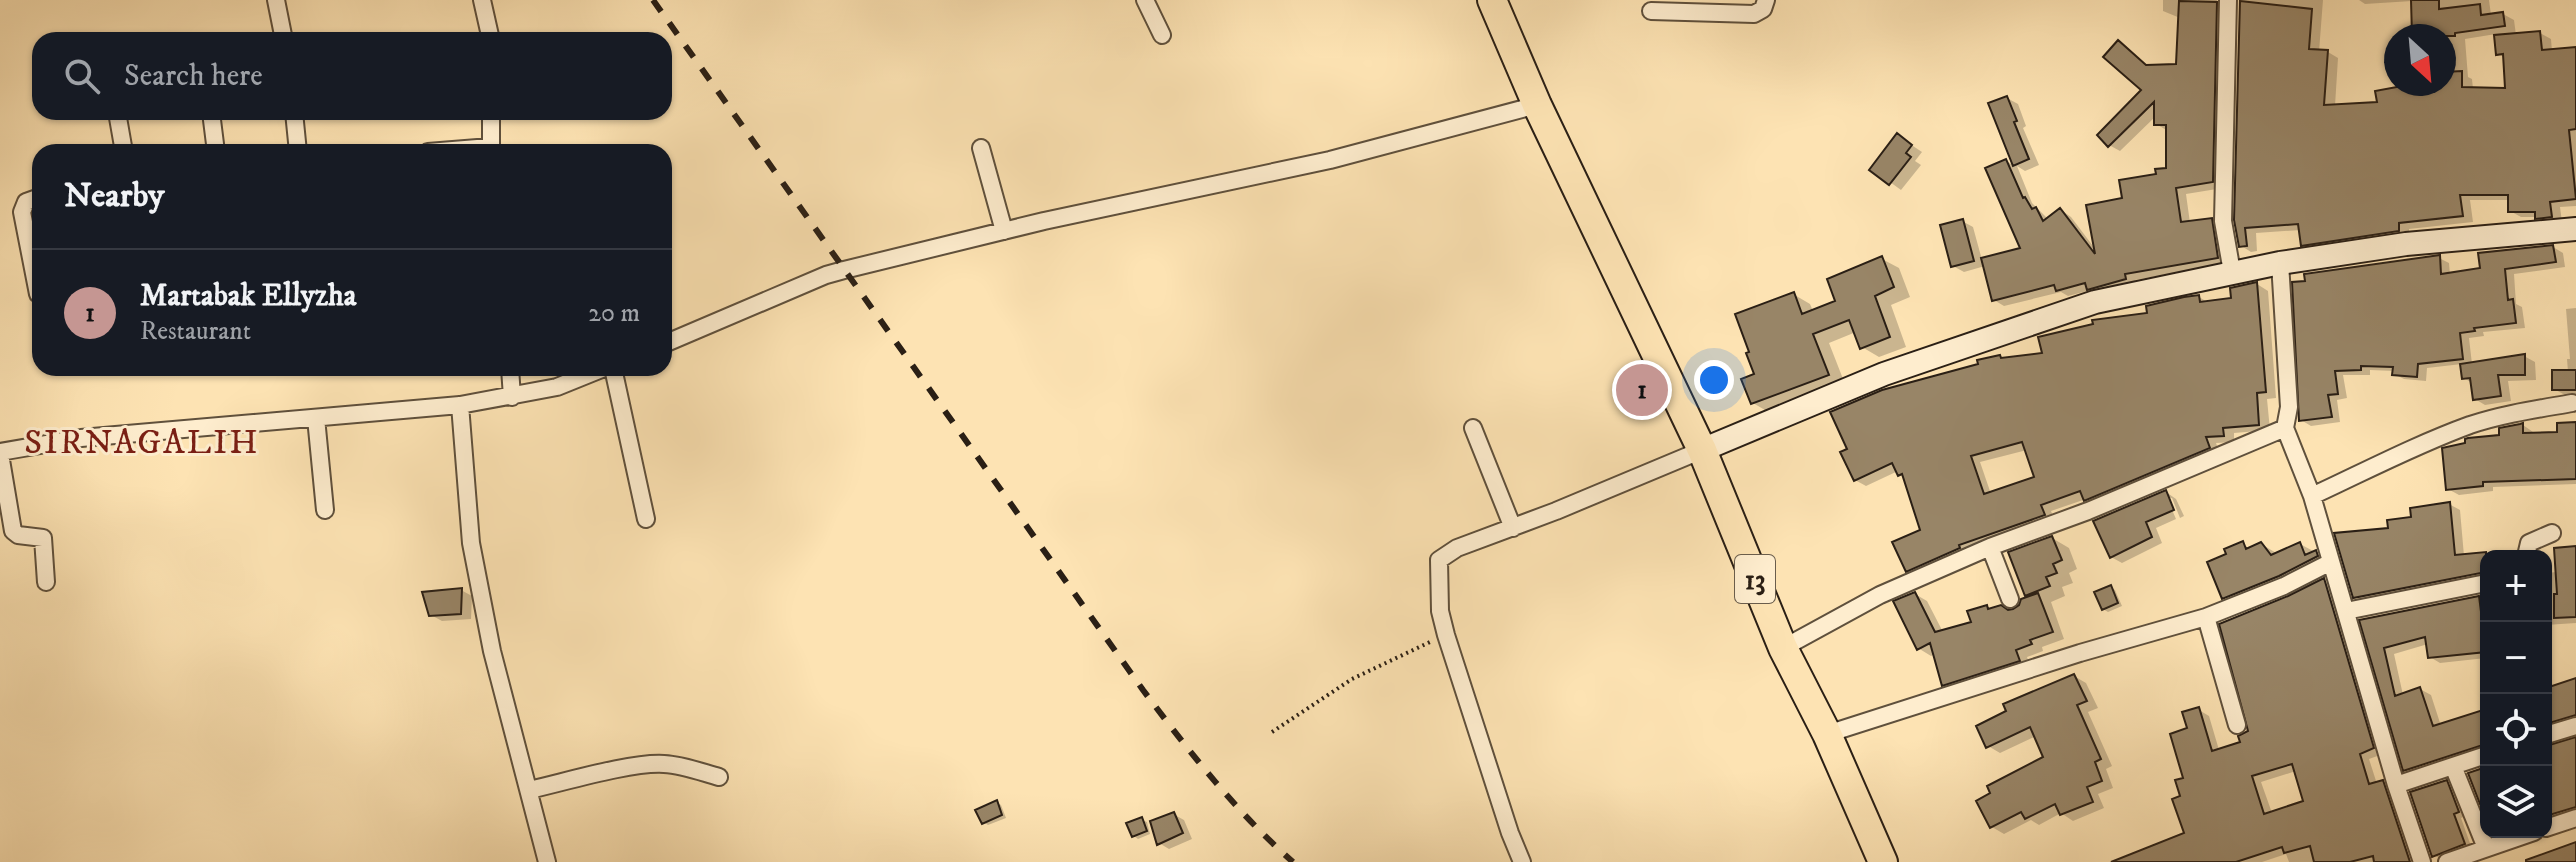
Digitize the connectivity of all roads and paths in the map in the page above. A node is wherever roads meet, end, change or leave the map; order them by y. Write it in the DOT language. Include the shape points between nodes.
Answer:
graph roads {
  1 [pos="276,0"];
  2 [pos="482,0"];
  3 [pos="1145,0"];
  4 [pos="1492,0"];
  5 [pos="1766,0"];
  6 [pos="2228,0"];
  7 [pos="1651,11"];
  8 [pos="282,32"];
  9 [pos="489,32"];
  10 [pos="1162,35"];
  11 [pos="1537,105"];
  12 [pos="118,120"];
  13 [pos="212,120"];
  14 [pos="295,120"];
  15 [pos="491,120"];
  16 [pos="123,144"];
  17 [pos="215,144"];
  18 [pos="297,144"];
  19 [pos="491,144"];
  20 [pos="981,148"];
  21 [pos="32,200"];
  22 [pos="2576,229"];
  23 [pos="1004,231"];
  24 [pos="32,263"];
  25 [pos="2280,263"];
  26 [pos="2232,272"];
  27 [pos="672,341"];
  28 [pos="511,376"];
  29 [pos="584,376"];
  30 [pos="615,376"];
  31 [pos="512,397"];
  32 [pos="2572,403"];
  33 [pos="460,405"];
  34 [pos="316,418"];
  35 [pos="1473,428"];
  36 [pos="2285,428"];
  37 [pos="1702,450"];
  38 [pos="0,453"];
  39 [pos="2312,496"];
  40 [pos="325,510"];
  41 [pos="646,519"];
  42 [pos="1513,528"];
  43 [pos="2552,533"];
  44 [pos="1990,547"];
  45 [pos="2527,550"];
  46 [pos="2331,562"];
  47 [pos="46,582"];
  48 [pos="2480,584"];
  49 [pos="2010,599"];
  50 [pos="2346,611"];
  51 [pos="2206,617"];
  52 [pos="1446,635"];
  53 [pos="1783,648"];
  54 [pos="2237,725"];
  55 [pos="2576,726"];
  56 [pos="1272,732"];
  57 [pos="2552,733"];
  58 [pos="1827,734"];
  59 [pos="2480,757"];
  60 [pos="2453,766"];
  61 [pos="719,777"];
  62 [pos="2396,785"];
  63 [pos="529,790"];
  64 [pos="2576,818"];
  65 [pos="2552,826"];
  66 [pos="2516,838"];
  67 [pos="2486,848"];
  68 [pos="547,862"];
  69 [pos="1522,862"];
  70 [pos="1883,862"];
  71 [pos="2422,862"];
  72 [pos="2447,862"];
  1 -- 8 [label="street"];
  2 -- 9 [label="street"];
  3 -- 10 [label="street"];
  4 -- 11 [label="highway, 13"];
  5 -- 7 [label="street" via="1754,14"];
  6 -- 26 [label="street" via="2223,221"];
  11 -- 23 [label="street" via="1330,160"];
  11 -- 37 [label="highway, 13"];
  12 -- 16 [label="street"];
  13 -- 17 [label="street"];
  14 -- 18 [label="street"];
  15 -- 19 [label="street"];
  20 -- 23 [label="street"];
  21 -- 24 [label="street" via="22,212"];
  22 -- 25 [label="street" via="2406,244"];
  23 -- 27 [label="street" via="826,275"];
  25 -- 26 [label="street"];
  25 -- 36 [label="street" via="2289,407"];
  26 -- 37 [label="street" via="2095,302 1967,344"];
  28 -- 31 [label="street"];
  29 -- 31 [label="street"];
  30 -- 41 [label="street"];
  31 -- 33 [label="street"];
  32 -- 39 [label="street" via="2471,425"];
  33 -- 34 [label="street"];
  33 -- 63 [label="street" via="471,543 492,651"];
  34 -- 38 [label="street" via="81,438"];
  34 -- 40 [label="street"];
  35 -- 42 [label="street"];
  36 -- 39 [label="street"];
  36 -- 44 [label="street"];
  37 -- 42 [label="street"];
  37 -- 53 [label="highway, 13"];
  38 -- 47 [label="street" via="13,531 43,538"];
  39 -- 46 [label="street"];
  42 -- 52 [label="street" via="1439,560"];
  43 -- 45 [label="street" via="2529,543"];
  44 -- 49 [label="street"];
  44 -- 53 [label="street" via="1880,595"];
  46 -- 50 [label="street"];
  46 -- 51 [label="street"];
  48 -- 50 [label="street"];
  50 -- 62 [label="street"];
  51 -- 54 [label="street"];
  51 -- 58 [label="street"];
  52 -- 56 [label="path" via="1352,679"];
  52 -- 69 [label="street"];
  53 -- 58 [label="highway, 13"];
  55 -- 57 [label="street"];
  58 -- 70 [label="highway, 13"];
  59 -- 60 [label="street"];
  60 -- 62 [label="street"];
  60 -- 67 [label="street"];
  61 -- 63 [label="street" via="662,764"];
  62 -- 71 [label="street"];
  63 -- 68 [label="street"];
  64 -- 65 [label="street"];
  66 -- 67 [label="street"];
  67 -- 72 [label="street"];
}
